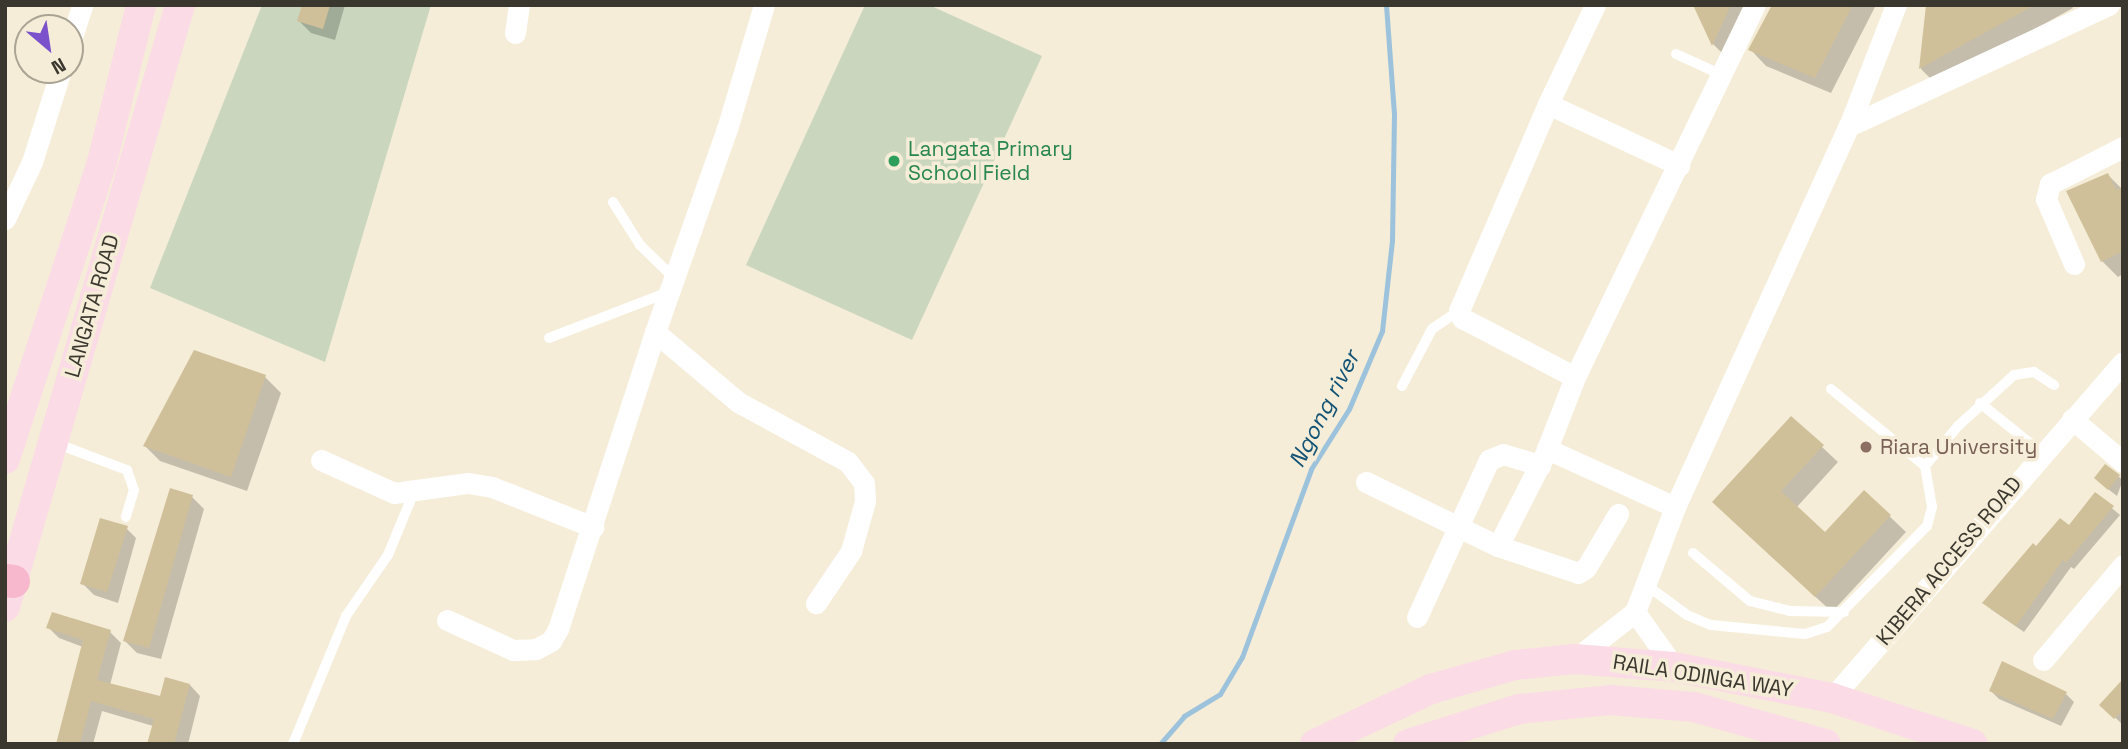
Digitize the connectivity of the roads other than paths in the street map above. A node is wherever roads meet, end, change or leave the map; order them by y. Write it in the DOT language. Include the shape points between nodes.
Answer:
graph roads {
  1 [pos="141,5"];
  2 [pos="180,5"];
  3 [pos="520,5"];
  4 [pos="764,5"];
  5 [pos="1595,5"];
  6 [pos="1755,5"];
  7 [pos="1896,5"];
  8 [pos="2109,5"];
  9 [pos="515,33"];
  10 [pos="1676,54"];
  11 [pos="1722,75"];
  12 [pos="57,84"];
  13 [pos="1548,104"];
  14 [pos="1849,126"];
  15 [pos="2123,148"];
  16 [pos="1679,165"];
  17 [pos="612,202"];
  18 [pos="5,219"];
  19 [pos="2074,264"];
  20 [pos="671,285"];
  21 [pos="1459,312"];
  22 [pos="654,332"];
  23 [pos="549,338"];
  24 [pos="2123,362"];
  25 [pos="1575,377"];
  26 [pos="2054,385"];
  27 [pos="1402,386"];
  28 [pos="1831,389"];
  29 [pos="1980,403"];
  30 [pos="2072,419"];
  31 [pos="52,442"];
  32 [pos="2042,452"];
  33 [pos="1543,457"];
  34 [pos="5,458"];
  35 [pos="321,460"];
  36 [pos="2123,461"];
  37 [pos="1925,466"];
  38 [pos="1366,482"];
  39 [pos="414,492"];
  40 [pos="1675,507"];
  41 [pos="1618,514"];
  42 [pos="126,517"];
  43 [pos="593,527"];
  44 [pos="1458,527"];
  45 [pos="1498,547"];
  46 [pos="1693,553"];
  47 [pos="2123,565"];
  48 [pos="1646,584"];
  49 [pos="8,589"];
  50 [pos="816,603"];
  51 [pos="1844,611"];
  52 [pos="1635,612"];
  53 [pos="1417,617"];
  54 [pos="447,621"];
  55 [pos="1575,659"];
  56 [pos="2043,660"];
  57 [pos="1674,667"];
  58 [pos="1832,698"];
  59 [pos="293,744"];
  60 [pos="1315,744"];
  61 [pos="1408,744"];
  62 [pos="1826,744"];
  63 [pos="1973,744"];
  1 -- 34 [label="main road, LANGATA ROAD" via="102,162"];
  2 -- 31 [label="main road, LANGATA ROAD"];
  3 -- 9 [label="street"];
  4 -- 20 [label="street" via="727,129"];
  5 -- 13 [label="street"];
  6 -- 11 [label="street"];
  7 -- 14 [label="street"];
  8 -- 14 [label="street"];
  10 -- 11 [label="lane"];
  11 -- 16 [label="street"];
  12 -- 18 [label="street" via="32,162"];
  13 -- 16 [label="street"];
  13 -- 21 [label="street"];
  14 -- 40 [label="street"];
  15 -- 19 [label="street" via="2050,184 2046,199"];
  16 -- 25 [label="street"];
  17 -- 20 [label="lane"];
  20 -- 22 [label="street"];
  20 -- 23 [label="lane"];
  21 -- 25 [label="street" via="1462,318"];
  21 -- 27 [label="lane" via="1432,329"];
  22 -- 43 [label="street"];
  22 -- 50 [label="street" via="738,402 848,462 864,483 865,500 851,551"];
  24 -- 30 [label="street, KIBERA ACCESS ROAD"];
  25 -- 33 [label="street"];
  26 -- 29 [label="lane" via="2034,372 2022,372"];
  28 -- 37 [label="lane"];
  29 -- 32 [label="lane"];
  29 -- 37 [label="lane"];
  30 -- 32 [label="street, KIBERA ACCESS ROAD"];
  30 -- 36 [label="street"];
  31 -- 42 [label="lane" via="127,470 134,490"];
  31 -- 49 [label="main road, LANGATA ROAD"];
  32 -- 58 [label="street, KIBERA ACCESS ROAD"];
  33 -- 40 [label="street"];
  33 -- 44 [label="street" via="1495,456"];
  33 -- 45 [label="street"];
  35 -- 39 [label="street" via="394,493"];
  37 -- 51 [label="lane" via="1932,507 1927,526"];
  38 -- 44 [label="street"];
  39 -- 43 [label="street" via="468,483 492,487"];
  39 -- 59 [label="lane" via="388,555 346,616"];
  40 -- 48 [label="street"];
  41 -- 45 [label="street" via="1586,568 1578,573"];
  43 -- 54 [label="street" via="551,641 536,649 513,650"];
  44 -- 45 [label="street"];
  44 -- 53 [label="street"];
  46 -- 51 [label="lane" via="1750,601 1790,611"];
  47 -- 56 [label="street"];
  48 -- 51 [label="lane" via="1687,615 1711,625 1805,634 1827,626"];
  48 -- 52 [label="street"];
  52 -- 55 [label="street"];
  52 -- 57 [label="street"];
  55 -- 57 [label="main road, RAILA ODINGA WAY"];
  55 -- 60 [label="main road, RAILA ODINGA WAY" via="1515,665 1444,685 1382,709"];
  57 -- 58 [label="main road, RAILA ODINGA WAY"];
  58 -- 63 [label="main road, RAILA ODINGA WAY"];
  61 -- 62 [label="main road, RAILA ODINGA WAY" via="1519,709 1610,700 1694,707"];
}
